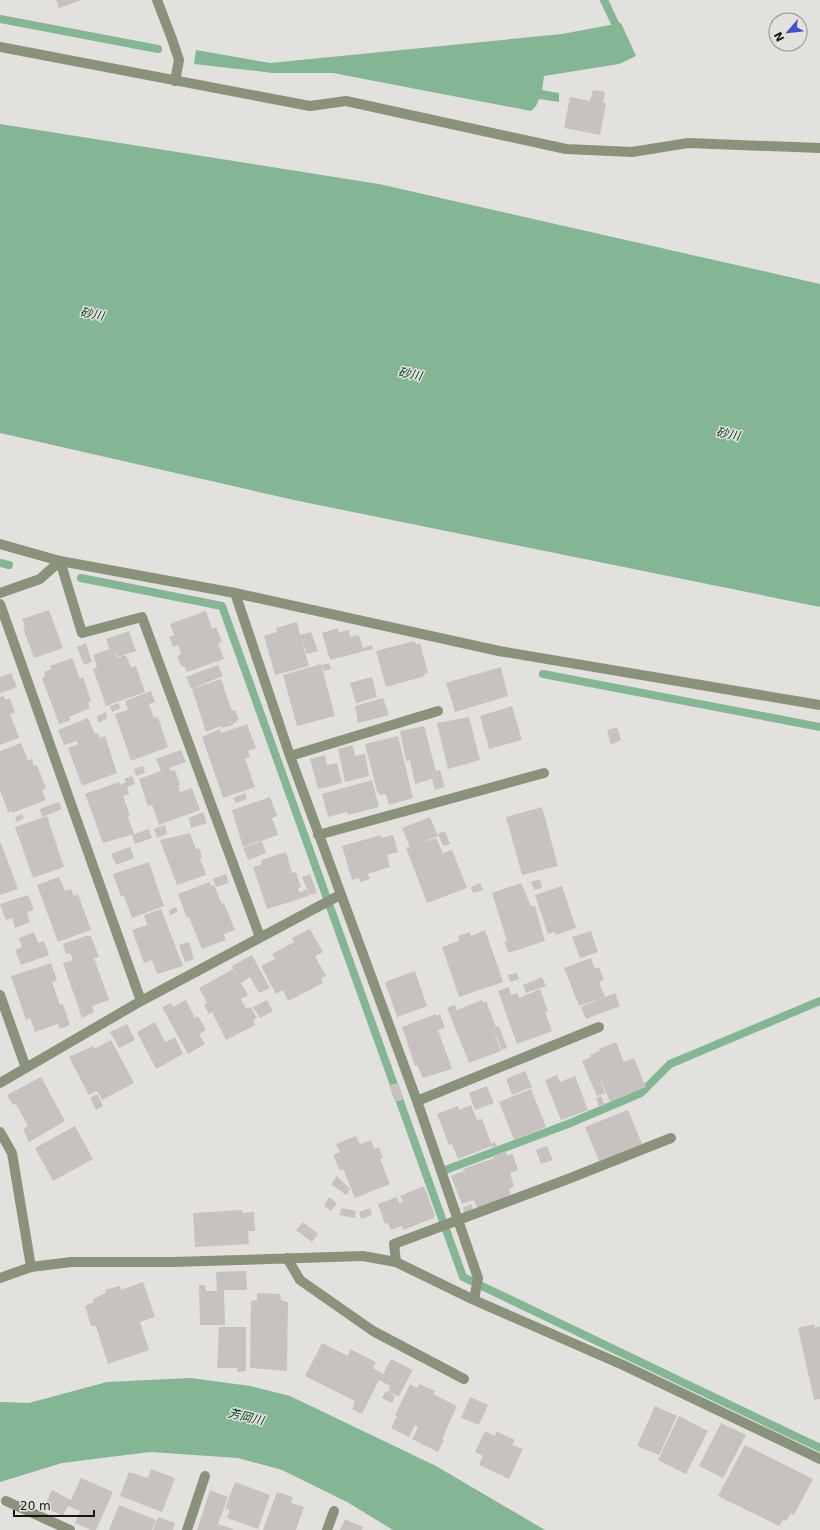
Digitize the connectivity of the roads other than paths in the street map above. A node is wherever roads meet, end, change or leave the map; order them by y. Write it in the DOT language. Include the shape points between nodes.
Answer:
graph roads {
  1 [pos="157,0"];
  2 [pos="0,47"];
  3 [pos="175,81"];
  4 [pos="820,148"];
  5 [pos="0,544"];
  6 [pos="60,561"];
  7 [pos="0,593"];
  8 [pos="234,593"];
  9 [pos="0,604"];
  10 [pos="820,705"];
  11 [pos="438,710"];
  12 [pos="290,756"];
  13 [pos="544,773"];
  14 [pos="318,835"];
  15 [pos="337,897"];
  16 [pos="260,937"];
  17 [pos="0,995"];
  18 [pos="141,1001"];
  19 [pos="600,1027"];
  20 [pos="26,1068"];
  21 [pos="0,1083"];
  22 [pos="417,1101"];
  23 [pos="0,1132"];
  24 [pos="671,1138"];
  25 [pos="458,1220"];
  26 [pos="287,1258"];
  27 [pos="396,1262"];
  28 [pos="31,1267"];
  29 [pos="0,1278"];
  30 [pos="475,1297"];
  31 [pos="464,1379"];
  32 [pos="820,1459"];
  33 [pos="205,1476"];
  34 [pos="6,1501"];
  35 [pos="334,1511"];
  36 [pos="70,1530"];
  37 [pos="187,1530"];
  38 [pos="327,1530"];
  1 -- 3 [label="street" via="179,60"];
  2 -- 3 [label="street"];
  3 -- 4 [label="street" via="310,106 346,101 566,149 632,152 688,143"];
  5 -- 6 [label="street"];
  6 -- 7 [label="street" via="40,579"];
  6 -- 8 [label="street"];
  6 -- 16 [label="street" via="82,633 142,617"];
  8 -- 10 [label="street" via="499,651"];
  8 -- 12 [label="street"];
  9 -- 18 [label="street"];
  11 -- 12 [label="street"];
  12 -- 14 [label="street"];
  13 -- 14 [label="street"];
  14 -- 15 [label="street"];
  15 -- 16 [label="street"];
  15 -- 22 [label="street"];
  16 -- 18 [label="street"];
  17 -- 20 [label="street"];
  18 -- 20 [label="street"];
  19 -- 22 [label="street"];
  20 -- 21 [label="street"];
  22 -- 25 [label="street"];
  23 -- 28 [label="street" via="12,1153"];
  24 -- 25 [label="street"];
  25 -- 27 [label="street" via="394,1244"];
  25 -- 30 [label="street" via="478,1278"];
  26 -- 27 [label="street" via="363,1256"];
  26 -- 28 [label="street" via="70,1262"];
  26 -- 31 [label="street" via="300,1280 373,1331"];
  27 -- 30 [label="street"];
  28 -- 29 [label="street"];
  30 -- 32 [label="street"];
  33 -- 37 [label="street"];
  34 -- 36 [label="street"];
  35 -- 38 [label="street"];
}
